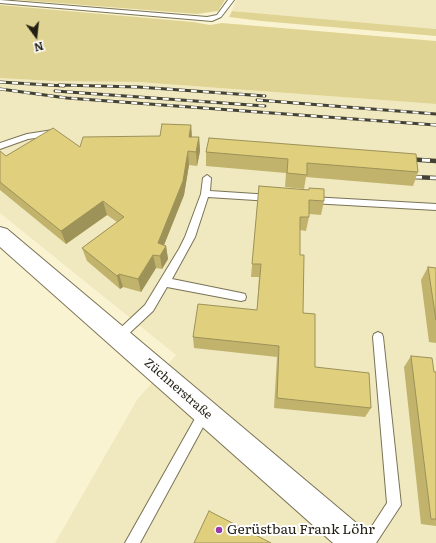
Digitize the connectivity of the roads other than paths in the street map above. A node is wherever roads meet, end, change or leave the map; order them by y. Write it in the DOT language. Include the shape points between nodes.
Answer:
graph roads {
  1 [pos="231,0"];
  2 [pos="0,1"];
  3 [pos="53,133"];
  4 [pos="0,146"];
  5 [pos="207,178"];
  6 [pos="205,194"];
  7 [pos="281,198"];
  8 [pos="304,200"];
  9 [pos="436,207"];
  10 [pos="0,235"];
  11 [pos="166,282"];
  12 [pos="241,297"];
  13 [pos="118,337"];
  14 [pos="378,337"];
  15 [pos="204,412"];
  16 [pos="132,543"];
  17 [pos="356,543"];
  18 [pos="368,543"];
  1 -- 2 [label="lane" via="219,16 212,19"];
  3 -- 4 [label="lane" via="27,137"];
  5 -- 6 [label="lane"];
  6 -- 7 [label="lane"];
  6 -- 11 [label="lane" via="190,237"];
  8 -- 9 [label="lane"];
  10 -- 13 [label="street, Züchnerstraße"];
  11 -- 12 [label="lane"];
  11 -- 13 [label="lane" via="149,308"];
  13 -- 15 [label="street, Züchnerstraße"];
  14 -- 18 [label="lane" via="394,505"];
  15 -- 16 [label="lane"];
  15 -- 17 [label="street, Züchnerstraße"];
}
